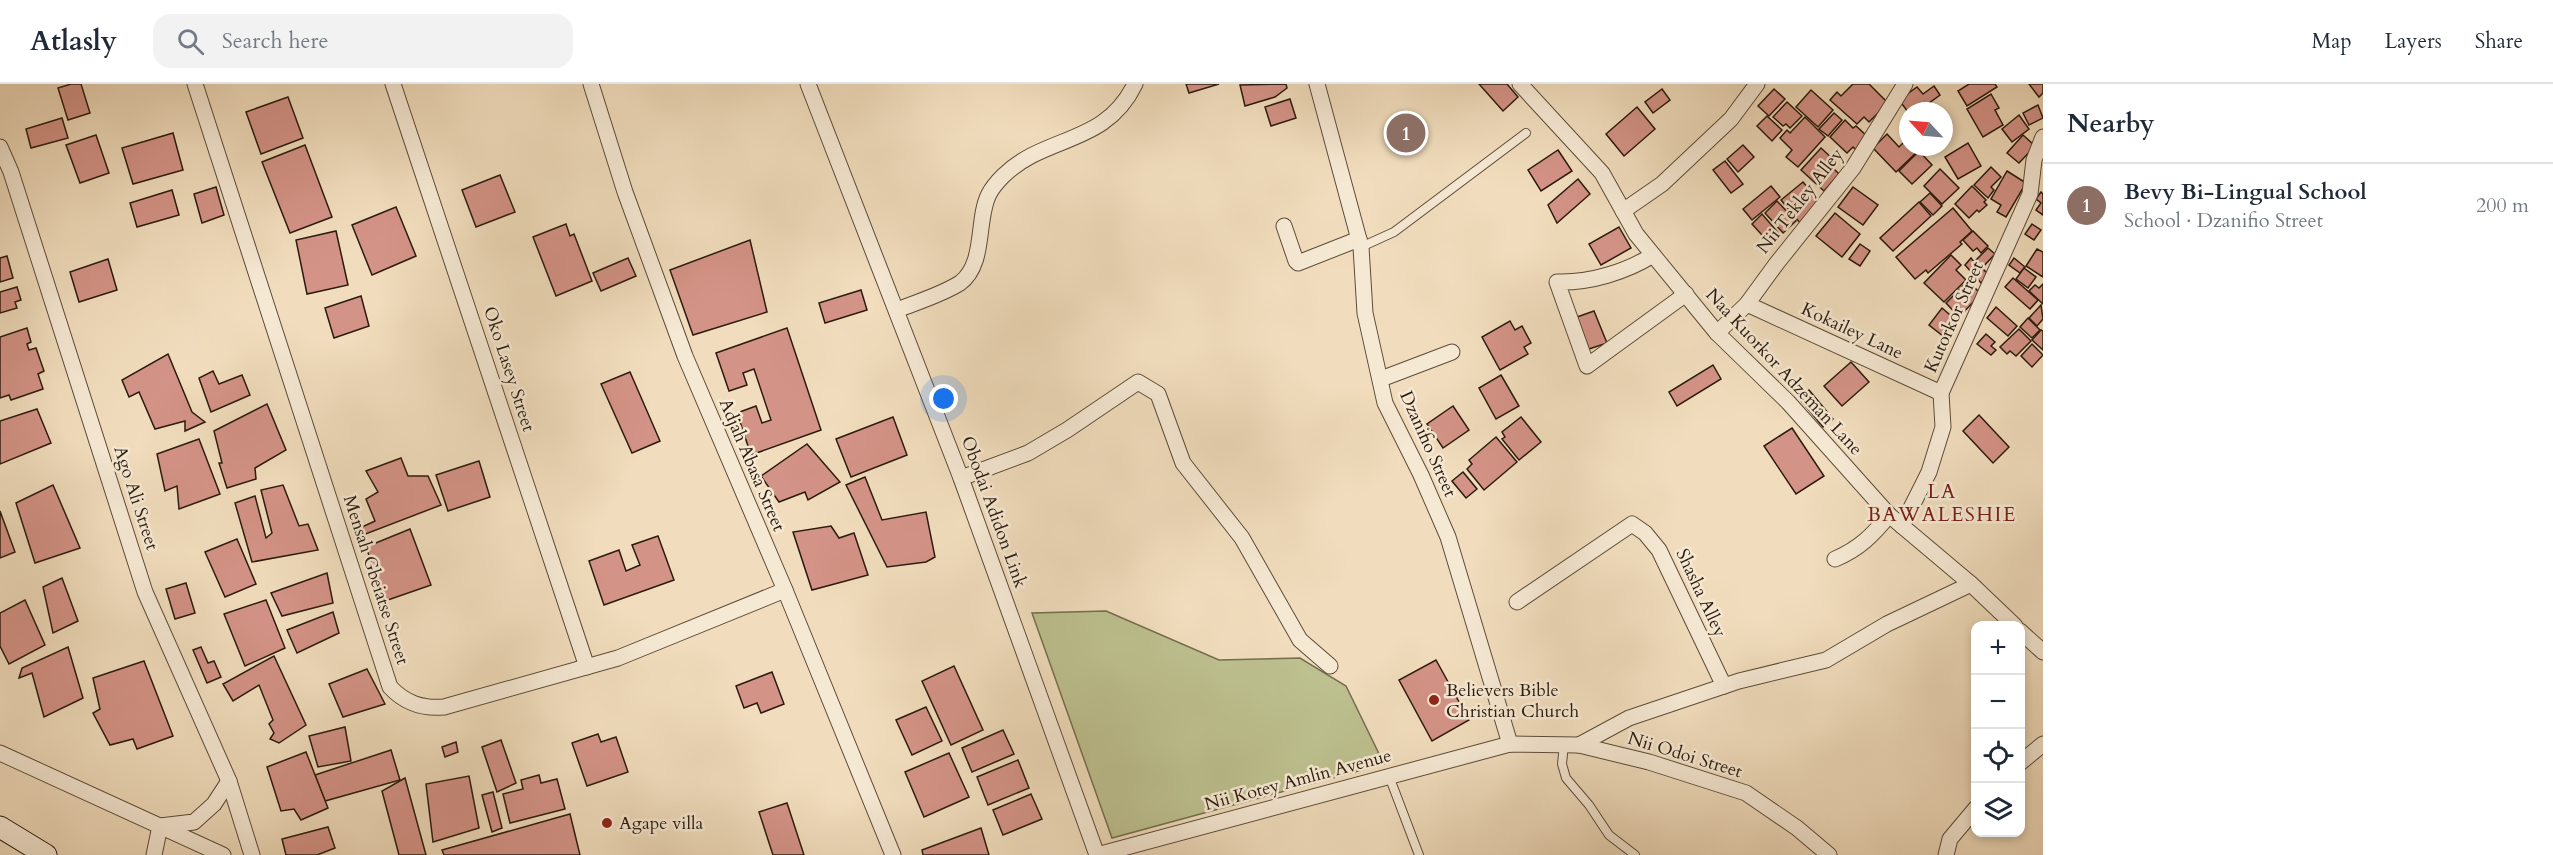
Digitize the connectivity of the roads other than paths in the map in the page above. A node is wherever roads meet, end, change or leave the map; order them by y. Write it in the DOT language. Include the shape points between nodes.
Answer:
graph roads {
  1 [pos="195,84"];
  2 [pos="393,84"];
  3 [pos="591,84"];
  4 [pos="808,84"];
  5 [pos="1135,84"];
  6 [pos="1317,84"];
  7 [pos="1520,84"];
  8 [pos="1757,84"];
  9 [pos="1905,84"];
  10 [pos="1526,133"];
  11 [pos="2043,137"];
  12 [pos="0,147"];
  13 [pos="1623,211"];
  14 [pos="1284,226"];
  15 [pos="1360,243"];
  16 [pos="1653,255"];
  17 [pos="1686,294"];
  18 [pos="1747,304"];
  19 [pos="897,310"];
  20 [pos="1717,333"];
  21 [pos="1452,352"];
  22 [pos="1381,379"];
  23 [pos="1941,393"];
  24 [pos="961,478"];
  25 [pos="1889,515"];
  26 [pos="1902,526"];
  27 [pos="1835,559"];
  28 [pos="1971,584"];
  29 [pos="785,590"];
  30 [pos="1517,602"];
  31 [pos="2009,621"];
  32 [pos="2025,636"];
  33 [pos="2043,652"];
  34 [pos="1330,666"];
  35 [pos="587,667"];
  36 [pos="1724,686"];
  37 [pos="1510,744"];
  38 [pos="1572,745"];
  39 [pos="2042,746"];
  40 [pos="0,753"];
  41 [pos="2025,759"];
  42 [pos="1389,776"];
  43 [pos="229,781"];
  44 [pos="1971,814"];
  45 [pos="160,826"];
  46 [pos="0,827"];
  47 [pos="1416,854"];
  48 [pos="46,855"];
  49 [pos="154,855"];
  50 [pos="223,855"];
  51 [pos="252,855"];
  52 [pos="893,855"];
  53 [pos="1097,855"];
  54 [pos="1635,855"];
  55 [pos="1829,855"];
  56 [pos="1946,855"];
  1 -- 35 [label="street, Mensah Gbeiatse Street" via="390,687 401,699 428,709"];
  2 -- 35 [label="street, Oko Lasey Street"];
  3 -- 29 [label="street, Adjah Abasa Street" via="624,192 685,356"];
  4 -- 19 [label="street, Obodai Adidon Link"];
  5 -- 19 [label="street" via="1123,105 1086,134 1029,156 1003,176 989,194 976,257 968,274 960,283"];
  6 -- 15 [label="street, Dzanifio Street"];
  7 -- 13 [label="street, Naa Kuorkor Adzeman Lane" via="1602,173"];
  8 -- 13 [label="street" via="1731,118 1662,184"];
  9 -- 18 [label="street, Nii Tekley Alley" via="1853,168"];
  10 -- 15 [label="lane" via="1394,232"];
  11 -- 23 [label="street, Kutorkor Street" via="2034,160 2030,194"];
  12 -- 43 [label="street, Ago Ali Street" via="145,592"];
  13 -- 16 [label="street, Naa Kuorkor Adzeman Lane"];
  14 -- 15 [label="street" via="1298,263"];
  15 -- 22 [label="street, Dzanifio Street" via="1365,313"];
  16 -- 17 [label="street, Naa Kuorkor Adzeman Lane"];
  16 -- 17 [label="street" via="1633,267 1557,282 1587,366"];
  17 -- 20 [label="street, Naa Kuorkor Adzeman Lane"];
  18 -- 20 [label="street, Nii Tekley Alley"];
  18 -- 23 [label="street, Kokailey Lane"];
  19 -- 24 [label="street, Obodai Adidon Link"];
  20 -- 25 [label="street, Naa Kuorkor Adzeman Lane" via="1788,402"];
  21 -- 22 [label="street"];
  22 -- 37 [label="street, Dzanifio Street" via="1385,403 1448,537"];
  23 -- 26 [label="street, Kutorkor Street" via="1942,427 1929,472"];
  24 -- 34 [label="street" via="1028,453 1138,382 1143,383 1158,394 1183,463 1242,538 1300,640"];
  24 -- 53 [label="street, Obodai Adidon Link"];
  25 -- 26 [label="street, Naa Kuorkor Adzeman Lane"];
  25 -- 27 [label="street" via="1874,535"];
  26 -- 28 [label="street, Naa Kuorkor Adzeman Lane"];
  28 -- 31 [label="street, Naa Kuorkor Adzeman Lane"];
  28 -- 36 [label="street" via="1887,624 1826,660"];
  29 -- 35 [label="street, Mensah Gbeiatse Street"];
  29 -- 52 [label="street, Adjah Abasa Street"];
  30 -- 36 [label="street, Shasha Alley" via="1632,524 1659,550"];
  32 -- 33 [label="street"];
  36 -- 38 [label="street" via="1629,718"];
  37 -- 38 [label="street, Nii Odoi Street"];
  37 -- 42 [label="street, Nii Kotey Amlin Avenue"];
  38 -- 54 [label="lane" via="1563,764 1566,778 1609,835"];
  38 -- 55 [label="street, Nii Odoi Street" via="1649,762 1746,793"];
  39 -- 41 [label="street"];
  40 -- 45 [label="street"];
  42 -- 47 [label="lane"];
  42 -- 53 [label="street, Nii Kotey Amlin Avenue"];
  43 -- 45 [label="street" via="214,804 194,822"];
  43 -- 51 [label="street, Ago Ali Street"];
  44 -- 56 [label="street" via="1950,838"];
  45 -- 49 [label="street"];
  45 -- 50 [label="street"];
  46 -- 48 [label="street"];
}
